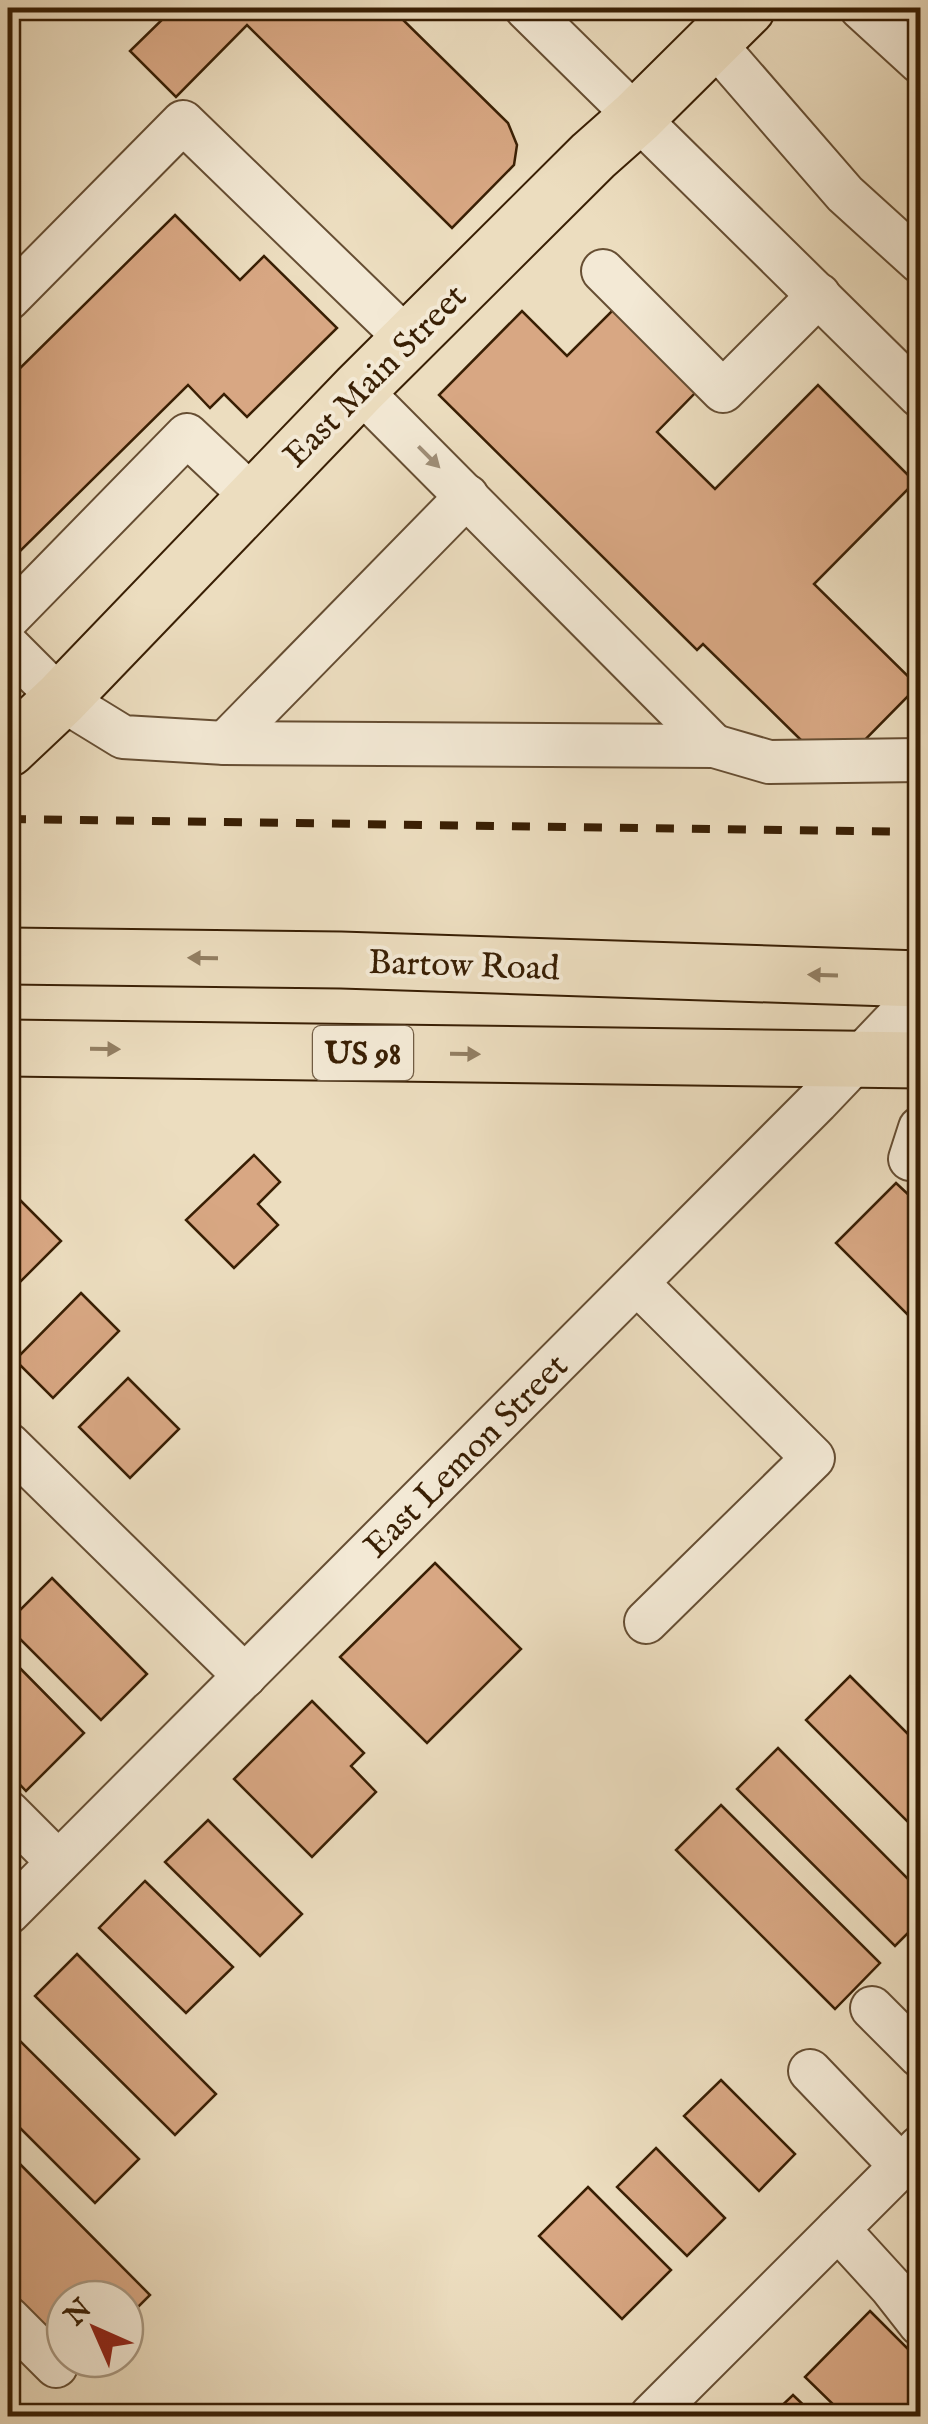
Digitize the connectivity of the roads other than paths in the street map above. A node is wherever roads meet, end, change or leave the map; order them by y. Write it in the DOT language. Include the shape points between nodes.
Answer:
graph roads {
  1 [pos="526,8"];
  2 [pos="860,8"];
  3 [pos="730,25"];
  4 [pos="920,62"];
  5 [pos="637,117"];
  6 [pos="920,262"];
  7 [pos="603,270"];
  8 [pos="819,295"];
  9 [pos="8,299"];
  10 [pos="408,340"];
  11 [pos="359,389"];
  12 [pos="920,396"];
  13 [pos="467,496"];
  14 [pos="254,498"];
  15 [pos="8,618"];
  16 [pos="8,646"];
  17 [pos="61,699"];
  18 [pos="226,744"];
  19 [pos="714,746"];
  20 [pos="8,749"];
  21 [pos="920,760"];
  22 [pos="8,956"];
  23 [pos="920,978"];
  24 [pos="920,994"];
  25 [pos="8,1048"];
  26 [pos="858,1060"];
  27 [pos="920,1060"];
  28 [pos="637,1283"];
  29 [pos="8,1444"];
  30 [pos="646,1622"];
  31 [pos="244,1676"];
  32 [pos="8,1812"];
  33 [pos="58,1862"];
  34 [pos="8,1912"];
  35 [pos="872,2008"];
  36 [pos="920,2056"];
  37 [pos="810,2070"];
  38 [pos="911,2156"];
  39 [pos="838,2229"];
  40 [pos="8,2318"];
  41 [pos="920,2324"];
  42 [pos="45,2355"];
  43 [pos="651,2416"];
  1 -- 5 [label="street"];
  2 -- 4 [label="street"];
  3 -- 5 [label="main road, East Main Street"];
  3 -- 6 [label="street" via="846,194"];
  5 -- 8 [label="street"];
  5 -- 10 [label="main road, East Main Street"];
  7 -- 8 [label="street" via="723,391"];
  8 -- 12 [label="street"];
  9 -- 10 [label="street" via="183,122"];
  10 -- 11 [label="main road, East Main Street"];
  11 -- 13 [label="street, one-way"];
  11 -- 14 [label="main road, East Main Street"];
  13 -- 18 [label="street"];
  13 -- 19 [label="street"];
  14 -- 15 [label="street" via="188,435"];
  14 -- 17 [label="main road, East Main Street"];
  16 -- 17 [label="street"];
  17 -- 18 [label="street" via="123,737"];
  17 -- 20 [label="main road, East Main Street"];
  18 -- 19 [label="street"];
  19 -- 21 [label="street" via="768,762"];
  23 -- 22 [label="main road, Bartow Road, one-way"];
  24 -- 26 [label="street, East Lemon Street"];
  25 -- 26 [label="main road, US 98, one-way"];
  26 -- 27 [label="main road, US 98"];
  26 -- 28 [label="street, East Lemon Street"];
  28 -- 30 [label="street" via="813,1458"];
  28 -- 31 [label="street, East Lemon Street"];
  29 -- 31 [label="street"];
  31 -- 33 [label="street, East Lemon Street"];
  32 -- 33 [label="street"];
  33 -- 34 [label="street, East Lemon Street"];
  35 -- 36 [label="street"];
  37 -- 38 [label="street"];
  38 -- 39 [label="street"];
  39 -- 41 [label="street"];
  39 -- 43 [label="street"];
  40 -- 42 [label="street"];
}
